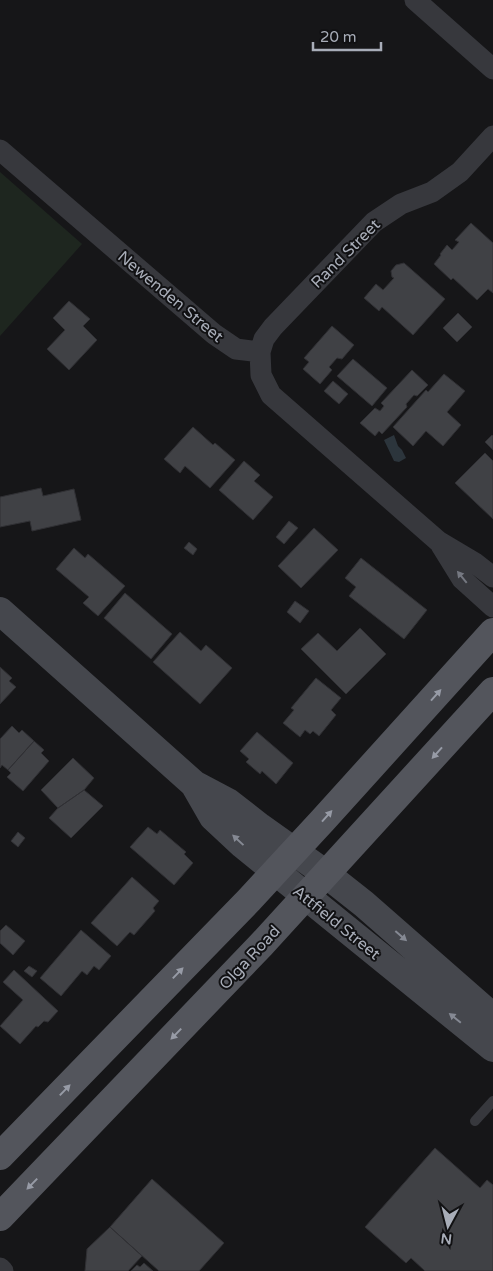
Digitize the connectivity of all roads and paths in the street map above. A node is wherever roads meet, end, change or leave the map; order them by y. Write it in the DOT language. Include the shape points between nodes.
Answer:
graph roads {
  1 [pos="415,0"];
  2 [pos="493,69"];
  3 [pos="493,136"];
  4 [pos="0,150"];
  5 [pos="260,352"];
  6 [pos="438,541"];
  7 [pos="493,577"];
  8 [pos="493,607"];
  9 [pos="0,611"];
  10 [pos="493,632"];
  11 [pos="493,691"];
  12 [pos="194,784"];
  13 [pos="294,851"];
  14 [pos="275,872"];
  15 [pos="326,874"];
  16 [pos="305,896"];
  17 [pos="493,1017"];
  18 [pos="493,1048"];
  19 [pos="493,1101"];
  20 [pos="475,1121"];
  21 [pos="0,1156"];
  22 [pos="0,1217"];
  23 [pos="0,1268"];
  24 [pos="3,1271"];
  1 -- 2 [label="street"];
  3 -- 5 [label="street, Rand Street" via="460,172 432,192 401,204 374,222 273,327"];
  4 -- 5 [label="street, Newenden Street" via="214,334 236,349"];
  5 -- 6 [label="street" via="261,375 272,395"];
  6 -- 7 [label="street"];
  8 -- 6 [label="street, one-way" via="462,579"];
  9 -- 12 [label="street, Attfield Street"];
  13 -- 10 [label="main road, one-way"];
  11 -- 15 [label="main road, Olga Road, one-way"];
  12 -- 13 [label="street, Attfield Street" via="228,802"];
  14 -- 12 [label="street, Attfield Street, one-way" via="213,817"];
  13 -- 14 [label="main road"];
  13 -- 15 [label="street, Attfield Street"];
  14 -- 16 [label="street, Attfield Street"];
  21 -- 14 [label="main road, one-way"];
  15 -- 16 [label="main road, Olga Road"];
  15 -- 17 [label="street, Attfield Street, one-way"];
  18 -- 16 [label="street, Attfield Street, one-way"];
  16 -- 22 [label="main road, Olga Road, one-way"];
  19 -- 20 [label="lane"];
  23 -- 24 [label="street"];
}
